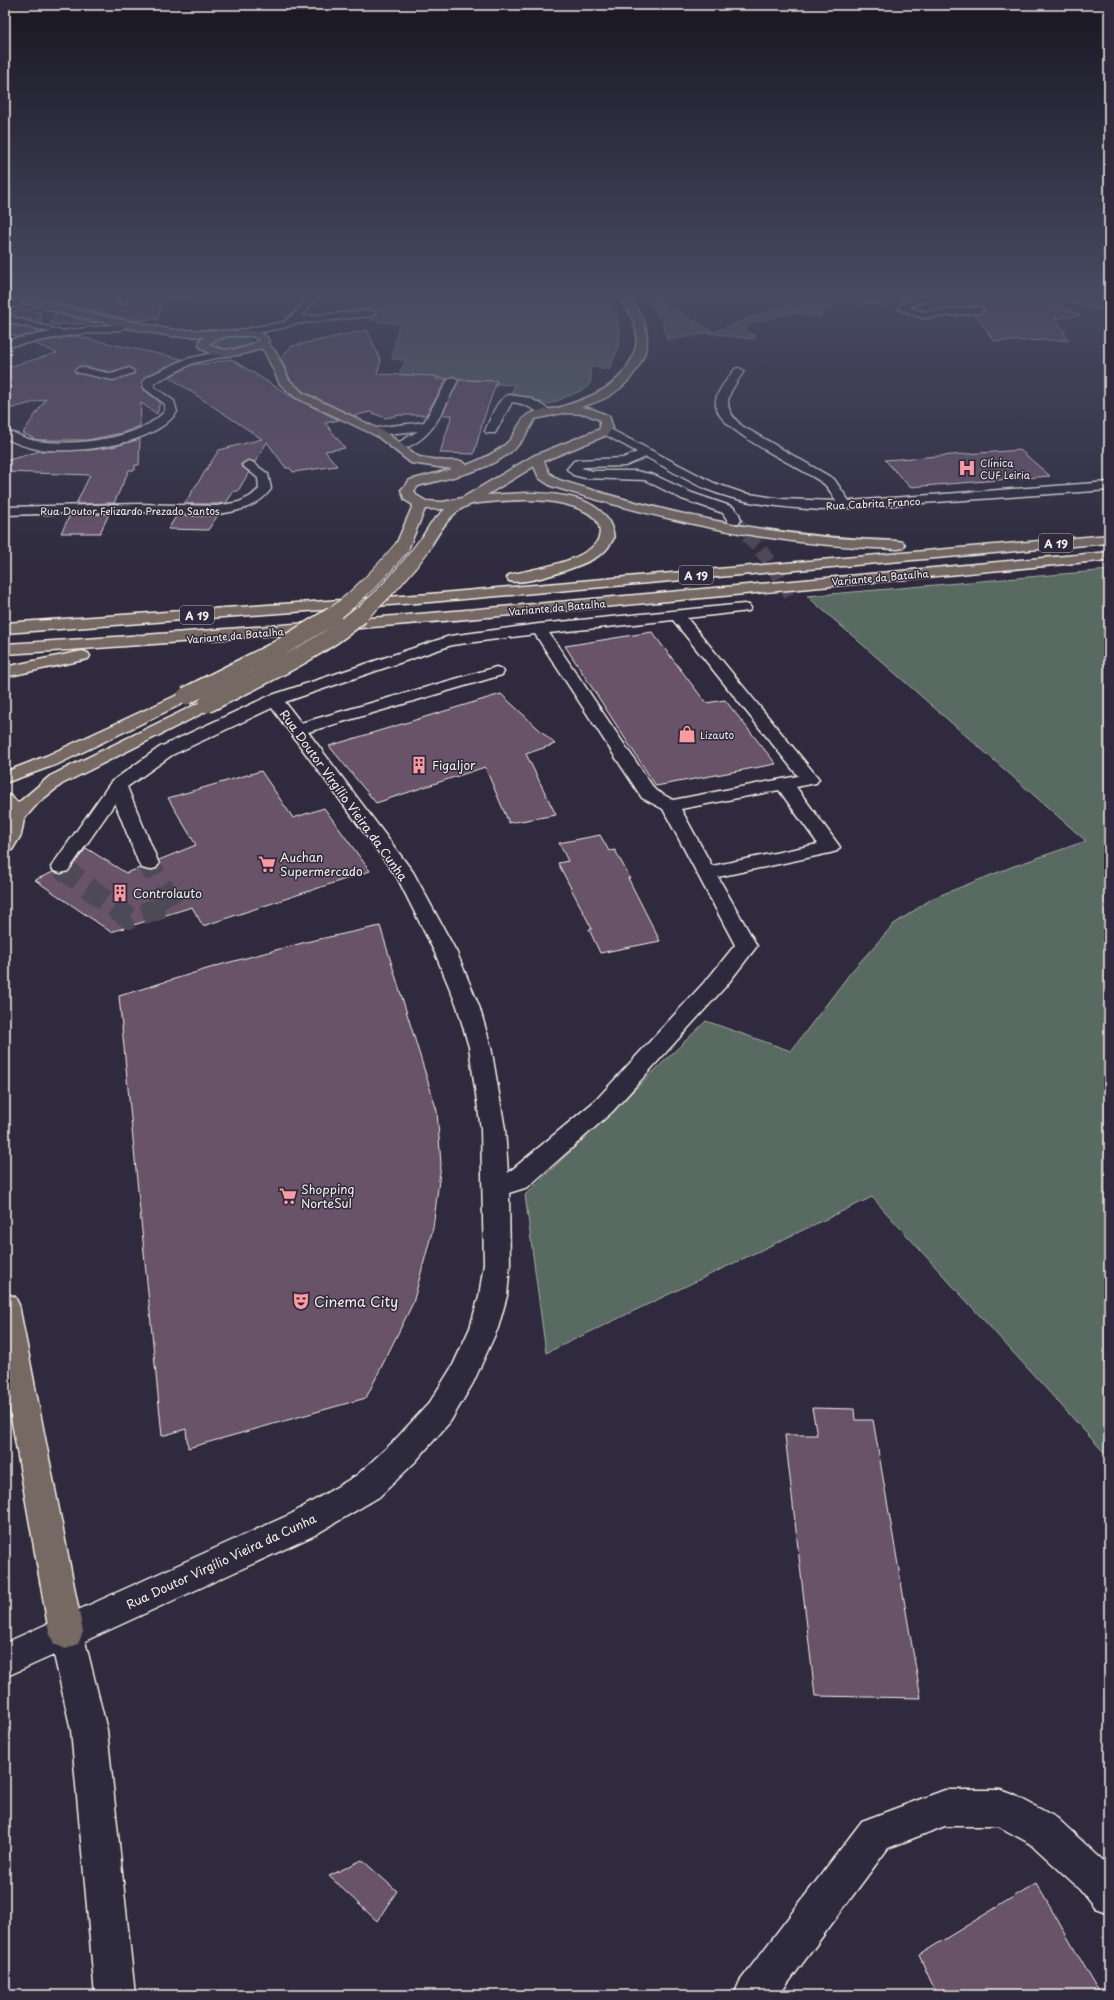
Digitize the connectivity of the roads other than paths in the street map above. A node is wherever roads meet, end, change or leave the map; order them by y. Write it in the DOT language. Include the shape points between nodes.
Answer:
graph roads {
  1 [pos="149,387"];
  2 [pos="290,387"];
  3 [pos="449,387"];
  4 [pos="613,387"];
  5 [pos="728,387"];
  6 [pos="608,392"];
  7 [pos="562,410"];
  8 [pos="547,412"];
  9 [pos="599,415"];
  10 [pos="428,425"];
  11 [pos="375,431"];
  12 [pos="491,431"];
  13 [pos="606,431"];
  14 [pos="5,434"];
  15 [pos="399,446"];
  16 [pos="596,448"];
  17 [pos="561,449"];
  18 [pos="614,449"];
  19 [pos="647,452"];
  20 [pos="537,459"];
  21 [pos="415,460"];
  22 [pos="484,462"];
  23 [pos="248,465"];
  24 [pos="414,483"];
  25 [pos="1109,486"];
  26 [pos="463,502"];
  27 [pos="420,503"];
  28 [pos="845,505"];
  29 [pos="5,512"];
  30 [pos="734,520"];
  31 [pos="1109,539"];
  32 [pos="1003,548"];
  33 [pos="1109,556"];
  34 [pos="389,600"];
  35 [pos="744,608"];
  36 [pos="676,614"];
  37 [pos="5,628"];
  38 [pos="539,630"];
  39 [pos="181,639"];
  40 [pos="5,649"];
  41 [pos="5,672"];
  42 [pos="496,672"];
  43 [pos="275,700"];
  44 [pos="296,730"];
  45 [pos="5,778"];
  46 [pos="784,784"];
  47 [pos="117,786"];
  48 [pos="5,800"];
  49 [pos="670,806"];
  50 [pos="15,817"];
  51 [pos="5,846"];
  52 [pos="149,864"];
  53 [pos="61,867"];
  54 [pos="707,873"];
  55 [pos="496,1187"];
  56 [pos="5,1305"];
  57 [pos="66,1632"];
  58 [pos="5,1660"];
  59 [pos="1109,1894"];
  60 [pos="115,1995"];
  61 [pos="754,1995"];
  1 -- 14 [label="street" via="170,403 171,412 164,420 143,432 105,442 65,446 37,445"];
  2 -- 11 [label="main road" via="299,395"];
  3 -- 10 [label="street"];
  4 -- 6 [label="main road"];
  5 -- 28 [label="street" via="720,406 727,418 738,428 830,482"];
  6 -- 7 [label="main road"];
  6 -- 9 [label="main road"];
  7 -- 8 [label="main road"];
  7 -- 9 [label="main road" via="588,411"];
  8 -- 12 [label="street" via="526,400 509,398"];
  8 -- 22 [label="main road" via="531,417 509,449"];
  9 -- 13 [label="main road" via="605,418 608,427"];
  10 -- 11 [label="street"];
  10 -- 15 [label="street" via="417,438"];
  11 -- 15 [label="main road"];
  13 -- 17 [label="main road"];
  13 -- 19 [label="street, Rua Cabrita Franco"];
  15 -- 21 [label="main road"];
  16 -- 17 [label="street"];
  17 -- 20 [label="main road"];
  18 -- 19 [label="street, Rua Cabrita Franco"];
  19 -- 28 [label="street, Rua Cabrita Franco" via="699,481 741,496 788,504"];
  19 -- 30 [label="street" via="625,462 584,463 573,469 591,474 649,476 676,491 728,510"];
  20 -- 26 [label="main road"];
  20 -- 32 [label="main road" via="543,475 555,483 640,508 734,530 840,544 942,543"];
  21 -- 22 [label="main road" via="452,465"];
  21 -- 24 [label="main road"];
  22 -- 24 [label="main road"];
  23 -- 29 [label="street, Rua Doutor Felizardo Prezado Santos" via="264,477 265,489 254,500 231,508 89,508"];
  24 -- 27 [label="main road" via="408,493"];
  25 -- 28 [label="street, Rua Cabrita Franco"];
  26 -- 27 [label="main road" via="436,505"];
  26 -- 34 [label="main road" via="533,496 578,504 601,518 608,530 606,540 601,548 587,558 537,574 420,590"];
  26 -- 50 [label="main road, bridge" via="436,526 401,578 355,620 292,660 56,780 33,798"];
  27 -- 45 [label="main road, bridge" via="412,526 394,560 368,588 319,627 186,696 52,760"];
  31 -- 32 [label="main road, Variante da Batalha / A 19"];
  32 -- 34 [label="main road, Variante da Batalha / A 19"];
  33 -- 39 [label="main road, Variante da Batalha / A 19" via="475,615"];
  34 -- 37 [label="main road, Variante da Batalha / A 19"];
  35 -- 36 [label="street"];
  36 -- 38 [label="street"];
  36 -- 46 [label="street" via="810,779"];
  38 -- 43 [label="street" via="450,641"];
  38 -- 49 [label="street" via="648,794"];
  39 -- 40 [label="main road, Variante da Batalha / A 19"];
  39 -- 41 [label="main road"];
  42 -- 44 [label="street"];
  43 -- 44 [label="street, Rua Doutor Virgílio Vieira da Cunha"];
  43 -- 47 [label="street" via="166,751"];
  44 -- 55 [label="street, Rua Doutor Virgílio Vieira da Cunha" via="406,876 446,953 468,1006 480,1047 493,1129"];
  46 -- 49 [label="street"];
  46 -- 54 [label="street" via="830,847"];
  47 -- 52 [label="street"];
  47 -- 53 [label="street"];
  48 -- 50 [label="main road" via="10,804"];
  49 -- 54 [label="street"];
  50 -- 51 [label="main road" via="13,836"];
  54 -- 55 [label="street" via="746,946 718,981 604,1106 519,1180"];
  55 -- 57 [label="street, Rua Doutor Virgílio Vieira da Cunha" via="496,1264 493,1296 484,1328 463,1374 440,1412 404,1452 368,1486 302,1525"];
  56 -- 57 [label="main road"];
  57 -- 58 [label="street, Rua Doutor Virgílio Vieira da Cunha"];
  57 -- 60 [label="street" via="89,1730"];
  59 -- 61 [label="street" via="1044,1831 1001,1808 945,1808 875,1834"];
}
